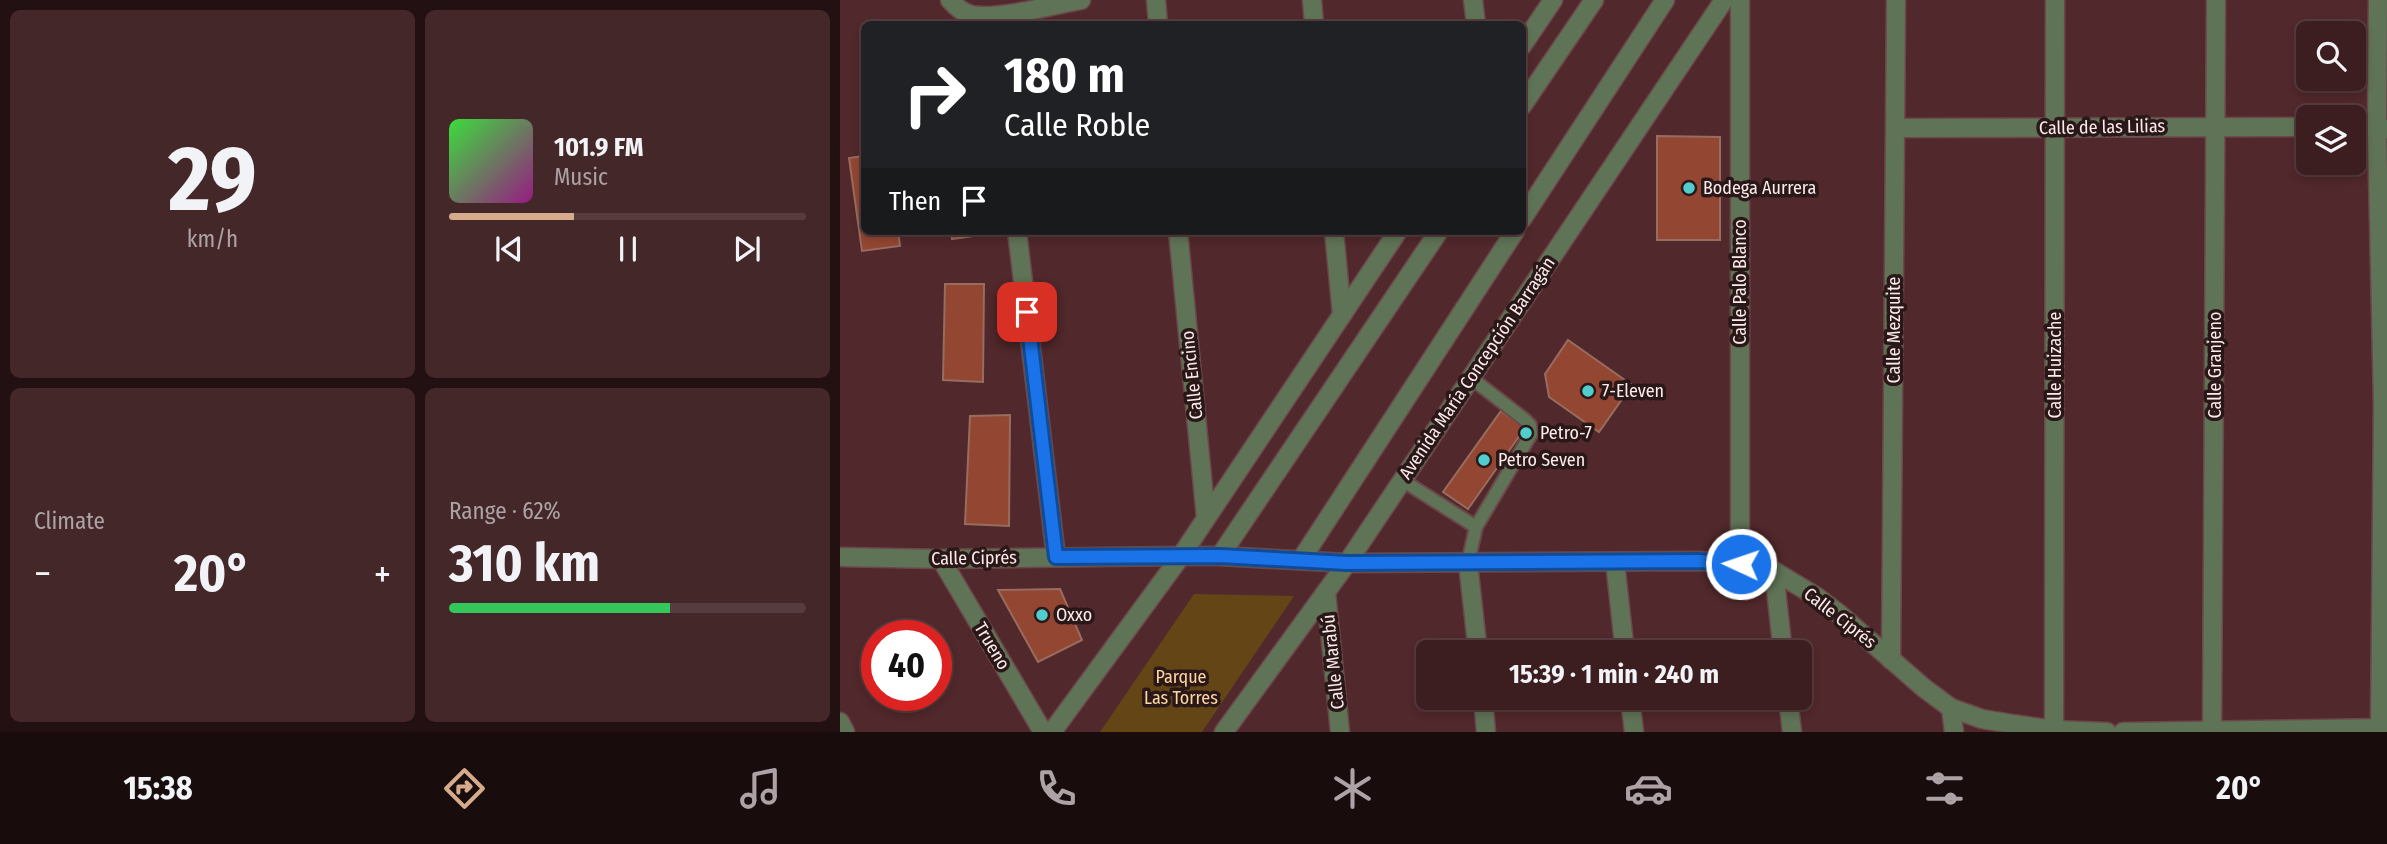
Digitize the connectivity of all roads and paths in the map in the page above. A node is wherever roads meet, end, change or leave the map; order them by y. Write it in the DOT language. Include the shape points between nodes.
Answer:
graph roads {
  1 [pos="950,0"];
  2 [pos="1081,0"];
  3 [pos="1156,0"];
  4 [pos="1312,0"];
  5 [pos="1473,0"];
  6 [pos="1553,0"];
  7 [pos="1594,0"];
  8 [pos="1665,0"];
  9 [pos="1724,0"];
  10 [pos="1740,0"];
  11 [pos="1896,0"];
  12 [pos="2055,0"];
  13 [pos="2216,0"];
  14 [pos="2378,0"];
  15 [pos="991,13"];
  16 [pos="1158,21"];
  17 [pos="1314,21"];
  18 [pos="1476,21"];
  19 [pos="1526,40"];
  20 [pos="1526,100"];
  21 [pos="2216,126"];
  22 [pos="2055,127"];
  23 [pos="2296,127"];
  24 [pos="1895,128"];
  25 [pos="2382,128"];
  26 [pos="1526,213"];
  27 [pos="1017,235"];
  28 [pos="1178,235"];
  29 [pos="1334,235"];
  30 [pos="1395,235"];
  31 [pos="1435,235"];
  32 [pos="1512,235"];
  33 [pos="1342,315"];
  34 [pos="1471,378"];
  35 [pos="1402,481"];
  36 [pos="1206,518"];
  37 [pos="1476,527"];
  38 [pos="1181,556"];
  39 [pos="1220,556"];
  40 [pos="840,557"];
  41 [pos="1056,557"];
  42 [pos="941,559"];
  43 [pos="1301,560"];
  44 [pos="1615,562"];
  45 [pos="1347,563"];
  46 [pos="1468,563"];
  47 [pos="1741,564"];
  48 [pos="1774,572"];
  49 [pos="1326,592"];
  50 [pos="1477,640"];
  51 [pos="1624,640"];
  52 [pos="1782,640"];
  53 [pos="1891,660"];
  54 [pos="1951,708"];
  55 [pos="1484,710"];
  56 [pos="1631,710"];
  57 [pos="1789,710"];
  58 [pos="840,722"];
  59 [pos="2383,728"];
  60 [pos="2054,730"];
  61 [pos="2212,730"];
  62 [pos="2274,731"];
  63 [pos="845,732"];
  64 [pos="1043,732"];
  65 [pos="1052,732"];
  66 [pos="1224,732"];
  67 [pos="1340,732"];
  68 [pos="1486,732"];
  69 [pos="1634,732"];
  70 [pos="1792,732"];
  71 [pos="1954,732"];
  72 [pos="2107,732"];
  73 [pos="2123,732"];
  1 -- 15 [label="street" via="963,12"];
  2 -- 15 [label="street"];
  3 -- 16 [label="street"];
  4 -- 17 [label="street"];
  5 -- 18 [label="street"];
  6 -- 19 [label="street"];
  7 -- 20 [label="street"];
  8 -- 26 [label="street"];
  9 -- 34 [label="street, Avenida María Concepción Barragán"];
  10 -- 47 [label="street, Calle Palo Blanco"];
  11 -- 24 [label="street, Calle Mezquite"];
  12 -- 22 [label="street, Calle Huizache"];
  13 -- 21 [label="street, Calle Granjeno"];
  14 -- 25 [label="street"];
  21 -- 22 [label="street, Calle de las Lilias"];
  21 -- 23 [label="street, Calle de las Lilias"];
  21 -- 61 [label="street, Calle Granjeno"];
  22 -- 24 [label="street, Calle de las Lilias"];
  22 -- 60 [label="street, Calle Huizache"];
  24 -- 53 [label="street, Calle Mezquite"];
  25 -- 59 [label="street"];
  27 -- 41 [label="street"];
  28 -- 36 [label="street, Calle Encino"];
  29 -- 33 [label="street"];
  30 -- 33 [label="street"];
  31 -- 39 [label="street"];
  32 -- 43 [label="street"];
  33 -- 36 [label="street"];
  34 -- 35 [label="street, Avenida María Concepción Barragán"];
  34 -- 37 [label="lane" via="1531,429"];
  35 -- 37 [label="lane"];
  35 -- 45 [label="street, Avenida María Concepción Barragán"];
  36 -- 38 [label="street"];
  37 -- 46 [label="lane"];
  38 -- 39 [label="street, Calle Ciprés"];
  38 -- 41 [label="street, Calle Ciprés"];
  38 -- 65 [label="street"];
  39 -- 43 [label="street, Calle Ciprés"];
  40 -- 42 [label="street, Calle Ciprés"];
  41 -- 42 [label="street, Calle Ciprés"];
  42 -- 64 [label="street, Trueno"];
  43 -- 45 [label="street, Calle Ciprés"];
  44 -- 46 [label="street, Calle Ciprés"];
  44 -- 47 [label="street, Calle Ciprés"];
  44 -- 51 [label="street"];
  45 -- 46 [label="street, Calle Ciprés"];
  45 -- 49 [label="street, Avenida María Concepción Barragán"];
  46 -- 50 [label="street"];
  47 -- 48 [label="street, Calle Ciprés"];
  48 -- 52 [label="street"];
  48 -- 53 [label="street, Calle Ciprés" via="1817,597"];
  49 -- 66 [label="street, Avenida María Concepción Barragán"];
  49 -- 67 [label="street, Calle Marabú"];
  53 -- 54 [label="street, Calle Ciprés"];
  54 -- 60 [label="street, Calle Ciprés" via="1982,719"];
  54 -- 71 [label="street"];
  55 -- 68 [label="street"];
  56 -- 69 [label="street"];
  57 -- 70 [label="street"];
  58 -- 63 [label="street"];
  59 -- 62 [label="street"];
  60 -- 72 [label="street, Calle Ciprés"];
  61 -- 62 [label="street"];
  61 -- 73 [label="street"];
}
